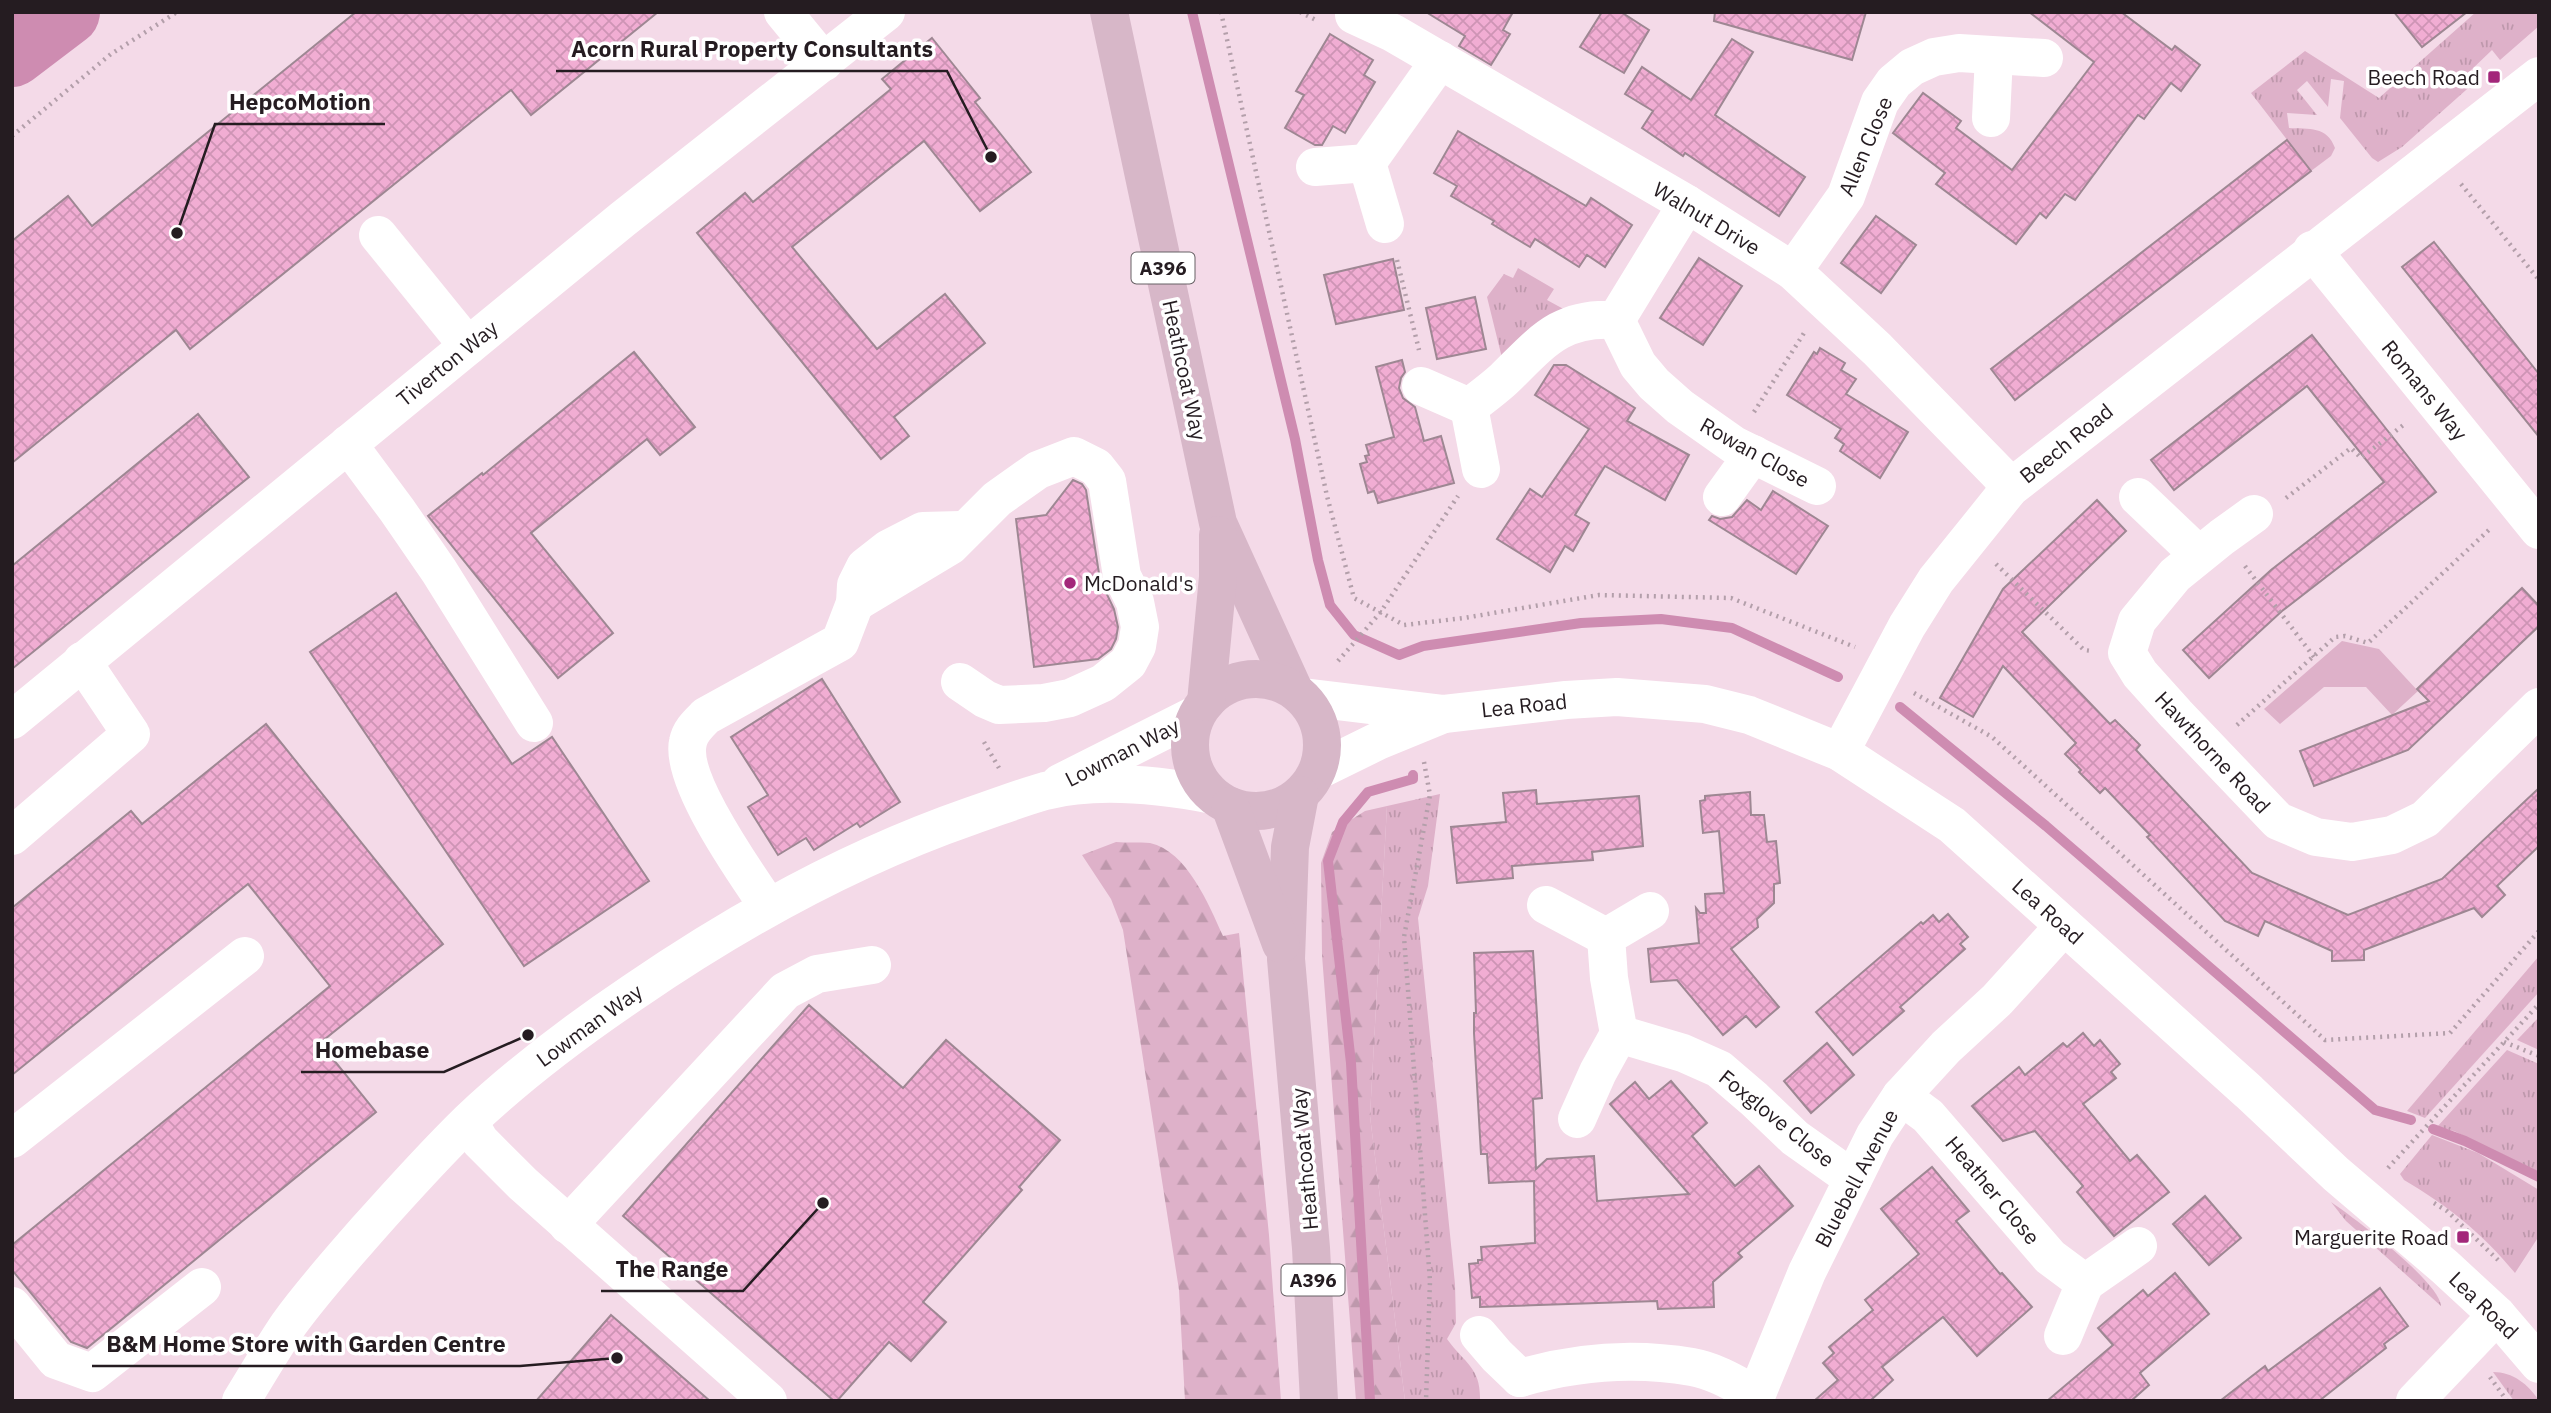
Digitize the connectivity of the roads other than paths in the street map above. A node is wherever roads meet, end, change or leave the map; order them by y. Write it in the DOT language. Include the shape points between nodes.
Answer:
graph roads {
  1 [pos="783,12"];
  2 [pos="886,12"];
  3 [pos="1109,12"];
  4 [pos="1354,15"];
  5 [pos="1399,22"];
  6 [pos="1994,56"];
  7 [pos="2044,58"];
  8 [pos="1440,60"];
  9 [pos="824,62"];
  10 [pos="2539,76"];
  11 [pos="1991,118"];
  12 [pos="1367,163"];
  13 [pos="1315,167"];
  14 [pos="1687,204"];
  15 [pos="1385,224"];
  16 [pos="378,235"];
  17 [pos="2312,250"];
  18 [pos="1793,271"];
  19 [pos="1616,320"];
  20 [pos="468,346"];
  21 [pos="1421,386"];
  22 [pos="1469,407"];
  23 [pos="348,444"];
  24 [pos="1743,450"];
  25 [pos="1480,469"];
  26 [pos="1817,486"];
  27 [pos="2010,488"];
  28 [pos="1722,497"];
  29 [pos="2138,498"];
  30 [pos="2254,514"];
  31 [pos="2528,517"];
  32 [pos="1218,523"];
  33 [pos="2211,546"];
  34 [pos="82,661"];
  35 [pos="960,682"];
  36 [pos="1298,694"];
  37 [pos="2539,707"];
  38 [pos="1202,708"];
  39 [pos="1444,714"];
  40 [pos="12,720"];
  41 [pos="534,723"];
  42 [pos="1840,752"];
  43 [pos="1309,783"];
  44 [pos="1046,791"];
  45 [pos="1221,801"];
  46 [pos="12,836"];
  47 [pos="1546,905"];
  48 [pos="768,906"];
  49 [pos="1650,911"];
  50 [pos="2064,926"];
  51 [pos="1606,937"];
  52 [pos="245,956"];
  53 [pos="1286,959"];
  54 [pos="872,965"];
  55 [pos="1619,1034"];
  56 [pos="1900,1097"];
  57 [pos="1577,1119"];
  58 [pos="469,1122"];
  59 [pos="12,1139"];
  60 [pos="1853,1179"];
  61 [pos="568,1225"];
  62 [pos="2138,1246"];
  63 [pos="2085,1283"];
  64 [pos="202,1287"];
  65 [pos="12,1306"];
  66 [pos="2497,1315"];
  67 [pos="1479,1335"];
  68 [pos="2063,1336"];
  69 [pos="2539,1364"];
  70 [pos="1516,1389"];
  71 [pos="1755,1398"];
  72 [pos="241,1401"];
  73 [pos="768,1401"];
  74 [pos="1319,1401"];
  75 [pos="2414,1401"];
  1 -- 9 [label="street"];
  2 -- 9 [label="street, Tiverton Way"];
  3 -- 32 [label="main road, Heathcoat Way / A396"];
  4 -- 5 [label="street, Walnut Drive"];
  5 -- 8 [label="street, Walnut Drive"];
  6 -- 7 [label="street, Allen Close"];
  6 -- 11 [label="street"];
  6 -- 18 [label="street, Allen Close" via="1959,53 1934,57 1894,82 1880,102 1846,195"];
  8 -- 12 [label="street"];
  8 -- 14 [label="street, Walnut Drive"];
  9 -- 20 [label="street, Tiverton Way"];
  10 -- 17 [label="street, Beech Road"];
  12 -- 13 [label="street"];
  12 -- 15 [label="street"];
  14 -- 18 [label="street, Walnut Drive"];
  14 -- 19 [label="street"];
  16 -- 20 [label="street"];
  17 -- 27 [label="street, Beech Road"];
  17 -- 31 [label="street, Romans Way"];
  18 -- 27 [label="street, Walnut Drive"];
  19 -- 22 [label="street" via="1595,319 1549,335"];
  19 -- 24 [label="street, Rowan Close" via="1638,365 1654,384 1703,425"];
  20 -- 23 [label="street, Tiverton Way"];
  21 -- 22 [label="street"];
  22 -- 25 [label="street"];
  23 -- 34 [label="street, Tiverton Way"];
  23 -- 41 [label="street" via="439,570"];
  24 -- 26 [label="street, Rowan Close"];
  24 -- 28 [label="street"];
  27 -- 42 [label="street, Beech Road" via="1936,580"];
  29 -- 33 [label="street"];
  30 -- 33 [label="street"];
  32 -- 36 [label="main road, Heathcoat Way / A396"];
  32 -- 38 [label="main road, Heathcoat Way / A396" via="1218,577"];
  33 -- 37 [label="street, Hawthorne Road" via="2175,575 2137,621 2127,653 2140,674 2278,821 2316,837 2352,842 2392,835 2425,819"];
  34 -- 40 [label="street, Tiverton Way"];
  34 -- 46 [label="street" via="131,734"];
  35 -- 48 [label="street" via="999,705 1044,703 1070,698 1103,683 1128,663 1140,627 1135,602 1122,576 1107,481 1096,467 1074,456 1038,470 997,499 950,546 855,603 841,642 706,716 692,730 688,764 708,810"];
  36 -- 38 [label="main road" via="1258,678 1220,689"];
  36 -- 39 [label="street, Lea Road"];
  36 -- 43 [label="main road" via="1315,713 1322,732 1323,751"];
  38 -- 44 [label="street, Lowman Way"];
  38 -- 45 [label="main road" via="1190,735 1191,757 1199,778"];
  39 -- 42 [label="street, Lea Road" via="1617,696 1705,704 1749,715"];
  39 -- 43 [label="street, Lea Road" via="1373,743"];
  42 -- 50 [label="street, Lea Road" via="1952,825"];
  43 -- 45 [label="main road" via="1284,805 1267,811 1248,811"];
  43 -- 53 [label="main road, Heathcoat Way / A396" via="1290,848"];
  44 -- 45 [label="street, Lowman Way" via="1076,786 1164,786"];
  44 -- 48 [label="street, Lowman Way" via="938,828"];
  45 -- 53 [label="main road, Heathcoat Way / A396"];
  47 -- 51 [label="street"];
  48 -- 58 [label="street, Lowman Way" via="607,1010"];
  49 -- 51 [label="street"];
  50 -- 56 [label="street, Bluebell Avenue"];
  50 -- 66 [label="street, Lea Road"];
  51 -- 55 [label="street"];
  52 -- 59 [label="street"];
  53 -- 74 [label="main road, Heathcoat Way / A396"];
  54 -- 61 [label="street" via="817,974 785,991"];
  55 -- 57 [label="street"];
  55 -- 60 [label="street, Foxglove Close" via="1718,1069 1795,1138"];
  56 -- 60 [label="street, Bluebell Avenue"];
  56 -- 63 [label="street, Heather Close" via="1928,1116 2050,1257"];
  58 -- 61 [label="street" via="480,1140"];
  58 -- 72 [label="street, Lowman Way" via="341,1260 291,1322"];
  60 -- 71 [label="street, Bluebell Avenue" via="1807,1272"];
  61 -- 73 [label="street"];
  62 -- 63 [label="street"];
  63 -- 68 [label="street"];
  64 -- 65 [label="street" via="92,1373 56,1360"];
  66 -- 69 [label="street, Lea Road"];
  66 -- 75 [label="street"];
  67 -- 70 [label="street"];
  70 -- 71 [label="street" via="1552,1368 1643,1362 1693,1367 1730,1380"];
}
